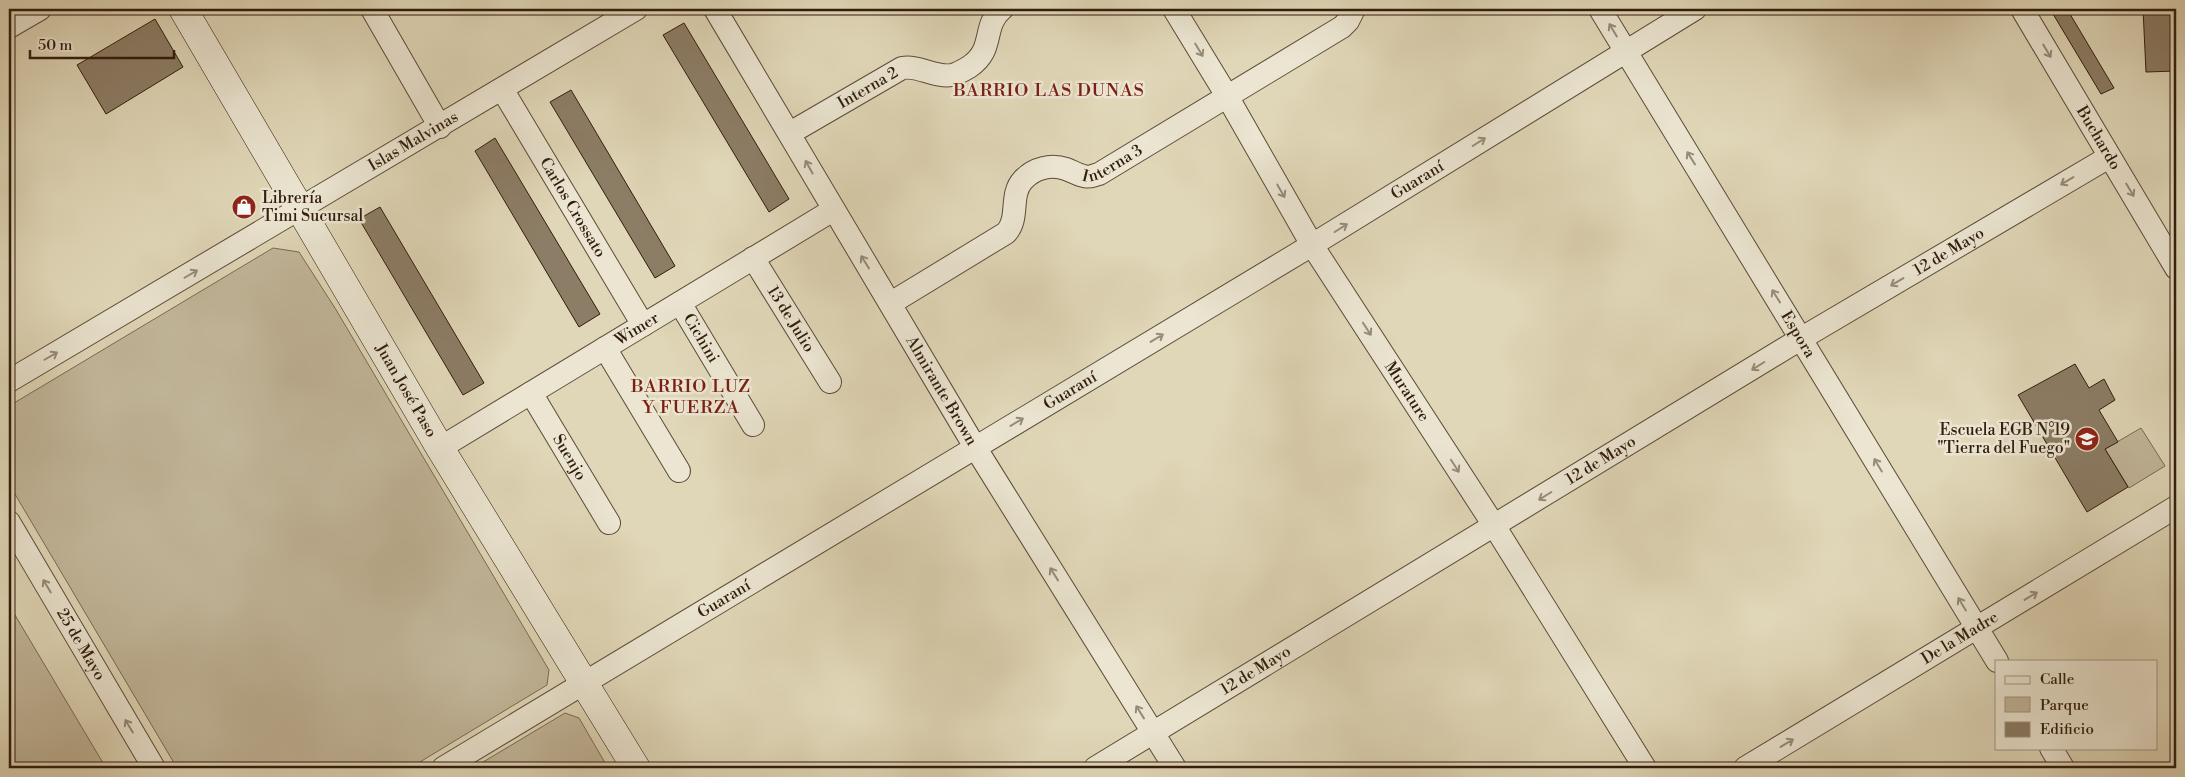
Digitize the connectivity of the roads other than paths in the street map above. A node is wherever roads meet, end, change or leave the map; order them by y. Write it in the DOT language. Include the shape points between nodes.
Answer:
graph roads {
  1 [pos="40,9"];
  2 [pos="183,9"];
  3 [pos="372,9"];
  4 [pos="636,9"];
  5 [pos="715,9"];
  6 [pos="1002,9"];
  7 [pos="1174,9"];
  8 [pos="1354,9"];
  9 [pos="1600,9"];
  10 [pos="1695,9"];
  11 [pos="2022,9"];
  12 [pos="9,27"];
  13 [pos="1626,52"];
  14 [pos="502,88"];
  15 [pos="1227,96"];
  16 [pos="440,127"];
  17 [pos="790,133"];
  18 [pos="2109,156"];
  19 [pos="301,209"];
  20 [pos="833,210"];
  21 [pos="1312,245"];
  22 [pos="754,258"];
  23 [pos="2176,268"];
  24 [pos="680,303"];
  25 [pos="891,303"];
  26 [pos="643,324"];
  27 [pos="1802,338"];
  28 [pos="605,348"];
  29 [pos="9,381"];
  30 [pos="830,382"];
  31 [pos="531,393"];
  32 [pos="752,425"];
  33 [pos="976,447"];
  34 [pos="440,448"];
  35 [pos="679,472"];
  36 [pos="2176,507"];
  37 [pos="9,522"];
  38 [pos="609,523"];
  39 [pos="1495,527"];
  40 [pos="1977,629"];
  41 [pos="1996,660"];
  42 [pos="585,682"];
  43 [pos="1153,734"];
  44 [pos="2052,750"];
  45 [pos="154,768"];
  46 [pos="443,768"];
  47 [pos="636,768"];
  48 [pos="1095,768"];
  49 [pos="1175,768"];
  50 [pos="1645,768"];
  51 [pos="1745,768"];
  52 [pos="2063,768"];
  1 -- 12 [label="street"];
  2 -- 19 [label="main road, Juan José Paso"];
  3 -- 16 [label="street"];
  4 -- 14 [label="street, Islas Malvinas"];
  5 -- 17 [label="street, Almirante Brown"];
  6 -- 17 [label="street, Interna 2" via="990,24 985,50 979,60 967,68 952,75 943,75 902,68"];
  7 -- 15 [label="street, Murature, one-way"];
  8 -- 15 [label="street, Interna 3" via="1342,26"];
  13 -- 9 [label="street, Espora, one-way"];
  10 -- 13 [label="street, Guaraní"];
  11 -- 18 [label="street, Buchardo, one-way"];
  21 -- 13 [label="street, Guaraní, one-way"];
  27 -- 13 [label="street, Espora, one-way"];
  14 -- 16 [label="street, Islas Malvinas"];
  14 -- 26 [label="street, Carlos Crossato"];
  15 -- 21 [label="street, Murature, one-way"];
  15 -- 25 [label="street, Interna 3" via="1099,174 1083,176 1056,166 1029,174 1017,190 1015,218 1006,234"];
  16 -- 19 [label="street, Islas Malvinas"];
  20 -- 17 [label="street, Almirante Brown, one-way"];
  18 -- 23 [label="street, Buchardo, one-way"];
  18 -- 27 [label="street, 12 de Mayo, one-way"];
  29 -- 19 [label="street, Islas Malvinas, one-way"];
  19 -- 34 [label="main road, Juan José Paso"];
  20 -- 22 [label="street, Wimer"];
  25 -- 20 [label="street, Almirante Brown, one-way"];
  33 -- 21 [label="street, Guaraní, one-way"];
  21 -- 39 [label="street, Murature, one-way"];
  22 -- 24 [label="street, Wimer"];
  22 -- 30 [label="street, 13 de Julio"];
  24 -- 26 [label="street, Wimer"];
  24 -- 32 [label="street, Cichini"];
  25 -- 33 [label="street, Almirante Brown"];
  26 -- 28 [label="street, Wimer"];
  27 -- 39 [label="street, 12 de Mayo, one-way"];
  40 -- 27 [label="street, Espora, one-way"];
  28 -- 31 [label="street, Wimer"];
  28 -- 35 [label="street"];
  31 -- 34 [label="street, Wimer"];
  31 -- 38 [label="street, Suenjo"];
  33 -- 42 [label="street, Guaraní"];
  43 -- 33 [label="street, Almirante Brown, one-way"];
  34 -- 42 [label="main road, Juan José Paso"];
  40 -- 36 [label="street, De la Madre, one-way"];
  45 -- 37 [label="street, 25 de Mayo, one-way"];
  39 -- 43 [label="street, 12 de Mayo"];
  39 -- 50 [label="street, Murature"];
  40 -- 41 [label="street, Espora"];
  51 -- 40 [label="street, De la Madre, one-way"];
  42 -- 46 [label="street, Guaraní"];
  42 -- 47 [label="main road, Juan José Paso"];
  43 -- 48 [label="street, 12 de Mayo"];
  43 -- 49 [label="street, Almirante Brown"];
  44 -- 52 [label="street"];
}
